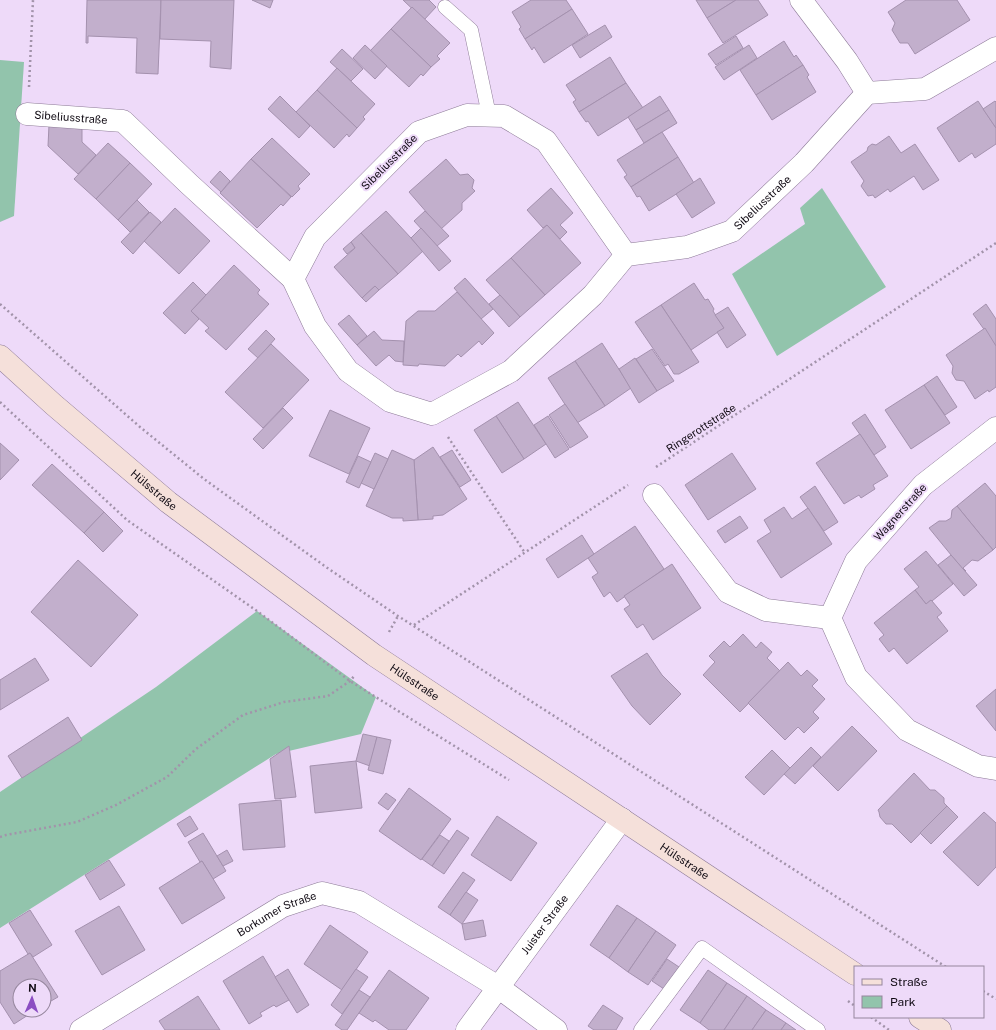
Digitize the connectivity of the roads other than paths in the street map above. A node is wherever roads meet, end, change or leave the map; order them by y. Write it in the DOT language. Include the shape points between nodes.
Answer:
graph roads {
  1 [pos="801,0"];
  2 [pos="445,7"];
  3 [pos="996,48"];
  4 [pos="867,93"];
  5 [pos="27,114"];
  6 [pos="489,116"];
  7 [pos="626,255"];
  8 [pos="293,279"];
  9 [pos="0,356"];
  10 [pos="996,428"];
  11 [pos="654,495"];
  12 [pos="830,618"];
  13 [pos="996,769"];
  14 [pos="622,819"];
  15 [pos="854,973"];
  16 [pos="498,988"];
  17 [pos="922,1018"];
  18 [pos="81,1030"];
  19 [pos="467,1030"];
  20 [pos="556,1030"];
  21 [pos="641,1030"];
  22 [pos="818,1030"];
  23 [pos="940,1030"];
  1 -- 4 [label="street" via="847,61"];
  2 -- 6 [label="lane" via="471,30"];
  3 -- 4 [label="street" via="924,89"];
  4 -- 7 [label="street, Sibeliusstraße" via="804,163 732,231 687,247"];
  5 -- 8 [label="street, Sibeliusstraße" via="123,121"];
  6 -- 7 [label="street, Sibeliusstraße" via="504,116 546,141"];
  6 -- 8 [label="street, Sibeliusstraße" via="467,115 419,132 315,237"];
  7 -- 8 [label="street, Sibeliusstraße" via="593,295 511,371 432,414 390,401 348,371 315,326"];
  9 -- 14 [label="street, Hülsstraße" via="168,502 278,584 374,655"];
  10 -- 12 [label="street, Wagnerstraße" via="923,486 856,561"];
  11 -- 12 [label="street" via="728,592 766,610"];
  12 -- 13 [label="street" via="856,677 907,730 978,766"];
  14 -- 15 [label="street, Hülsstraße"];
  14 -- 16 [label="street, Juister Straße"];
  16 -- 18 [label="street, Borkumer Straße" via="359,902 322,893 283,906"];
  16 -- 19 [label="street, Juister Straße"];
  16 -- 20 [label="street, Borkumer Straße"];
  17 -- 23 [label="street"];
  21 -- 22 [label="lane" via="702,948"];
}
